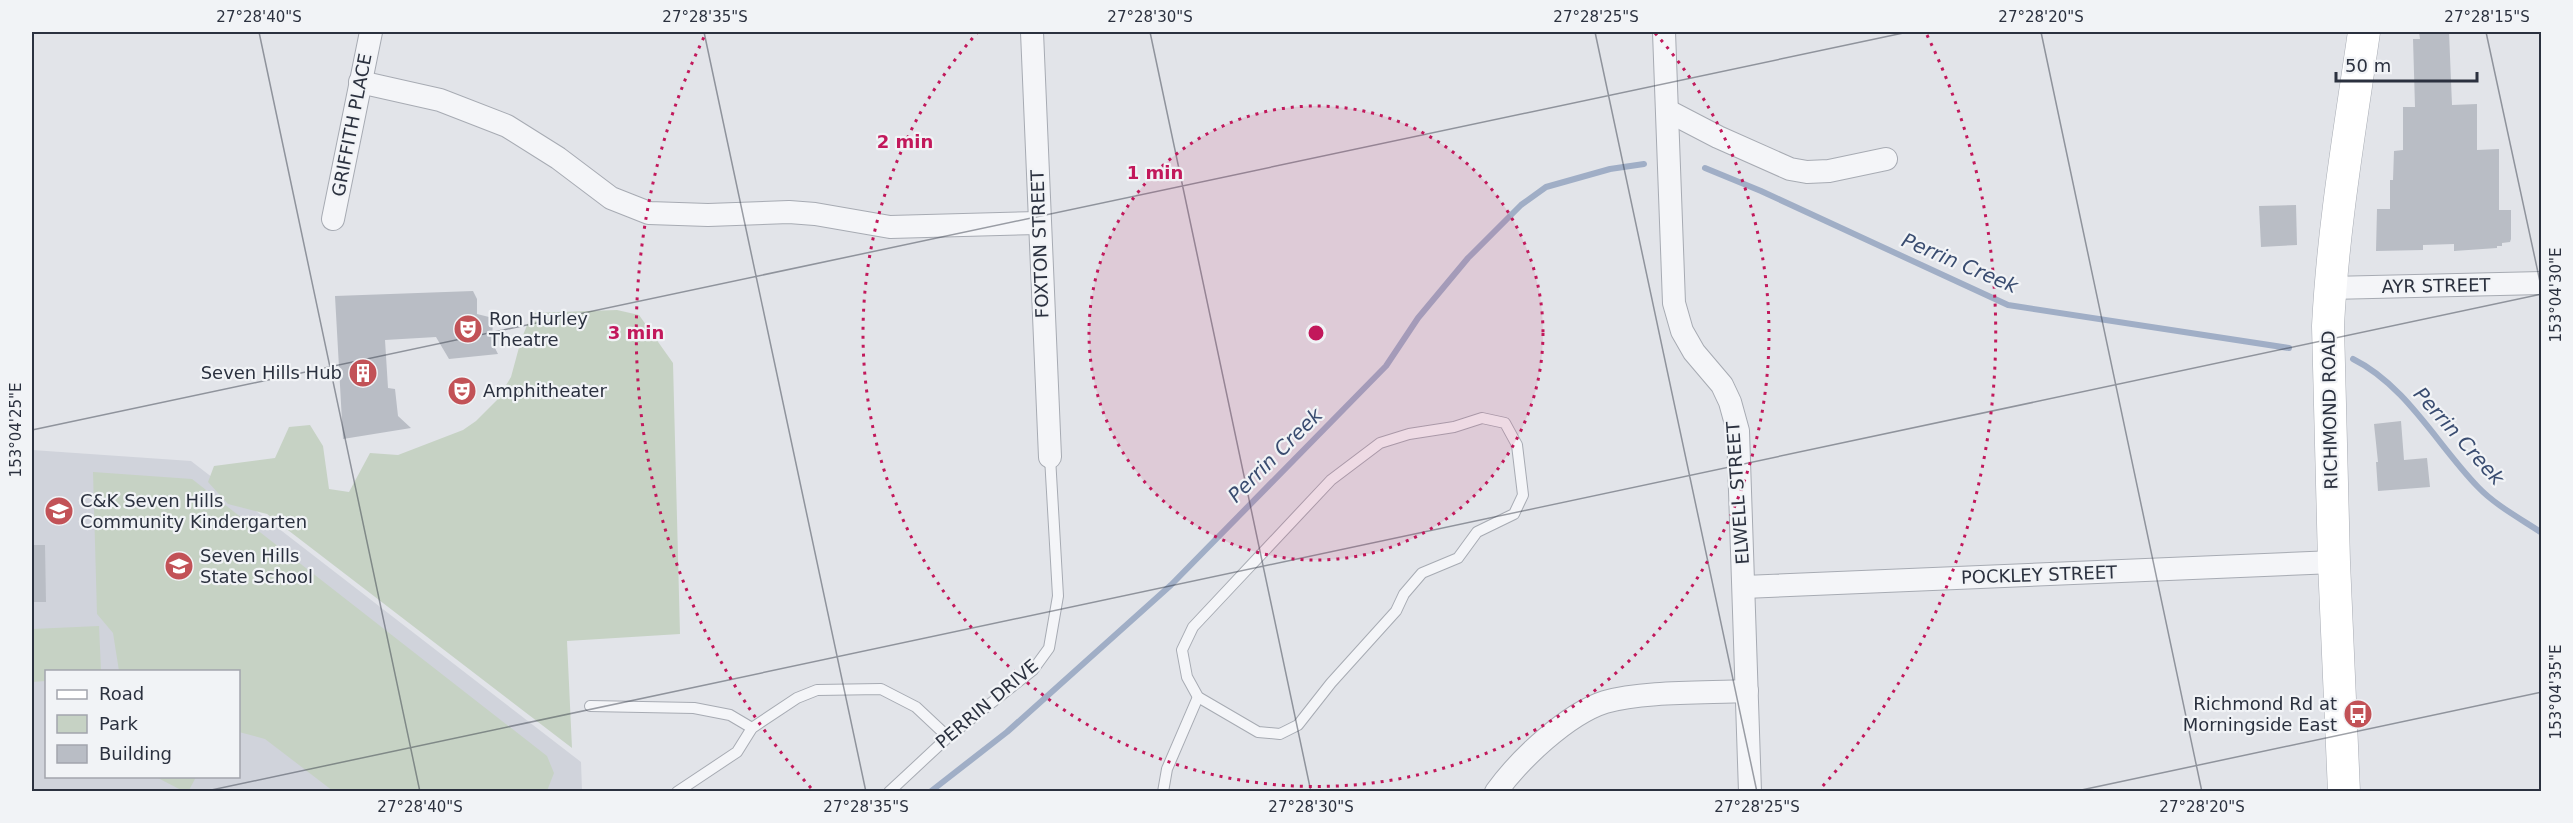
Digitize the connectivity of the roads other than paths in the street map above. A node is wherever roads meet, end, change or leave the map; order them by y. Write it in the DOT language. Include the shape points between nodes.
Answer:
graph roads {
  1 [pos="371,32"];
  2 [pos="1032,32"];
  3 [pos="1664,32"];
  4 [pos="2364,32"];
  5 [pos="360,82"];
  6 [pos="1668,111"];
  7 [pos="1886,159"];
  8 [pos="333,219"];
  9 [pos="1039,223"];
  10 [pos="2541,284"];
  11 [pos="2330,288"];
  12 [pos="1050,457"];
  13 [pos="2334,562"];
  14 [pos="1744,587"];
  15 [pos="1747,691"];
  16 [pos="1198,697"];
  17 [pos="590,706"];
  18 [pos="752,728"];
  19 [pos="948,736"];
  20 [pos="677,792"];
  21 [pos="889,792"];
  22 [pos="1163,792"];
  23 [pos="1496,792"];
  24 [pos="1750,792"];
  25 [pos="2344,792"];
  1 -- 5 [label="street, GRIFFITH PLACE"];
  2 -- 9 [label="street, FOXTON STREET"];
  3 -- 6 [label="street, ELWELL STREET"];
  4 -- 11 [label="main road, RICHMOND ROAD"];
  5 -- 8 [label="street, GRIFFITH PLACE"];
  5 -- 9 [label="street" via="440,100 507,126 611,198 649,213 789,212 890,227"];
  6 -- 7 [label="street" via="1790,169 1829,171"];
  6 -- 14 [label="street, ELWELL STREET" via="1674,303 1682,331 1694,352 1731,402 1738,431"];
  9 -- 12 [label="street, FOXTON STREET"];
  10 -- 11 [label="street, AYR STREET"];
  11 -- 13 [label="main road, RICHMOND ROAD" via="2328,368"];
  12 -- 19 [label="lane, PERRIN DRIVE" via="1058,596 1049,648 1033,670"];
  13 -- 14 [label="street, POCKLEY STREET"];
  13 -- 25 [label="main road, RICHMOND ROAD"];
  14 -- 15 [label="street, ELWELL STREET"];
  15 -- 23 [label="street" via="1643,696 1605,702 1581,713 1549,737"];
  15 -- 24 [label="street, ELWELL STREET"];
  16 -- 16 [label="lane" via="1187,677 1182,650 1193,627 1331,480 1380,442 1482,418 1505,423 1517,445 1523,495 1515,514 1477,532 1458,558 1422,573 1396,611 1298,725 1280,734 1258,732"];
  16 -- 22 [label="lane" via="1167,769"];
  17 -- 18 [label="lane" via="694,708 730,715"];
  18 -- 19 [label="lane" via="796,698 817,690 862,688 881,689 916,707"];
  18 -- 20 [label="lane" via="737,752"];
  19 -- 21 [label="lane, PERRIN DRIVE"];
}
